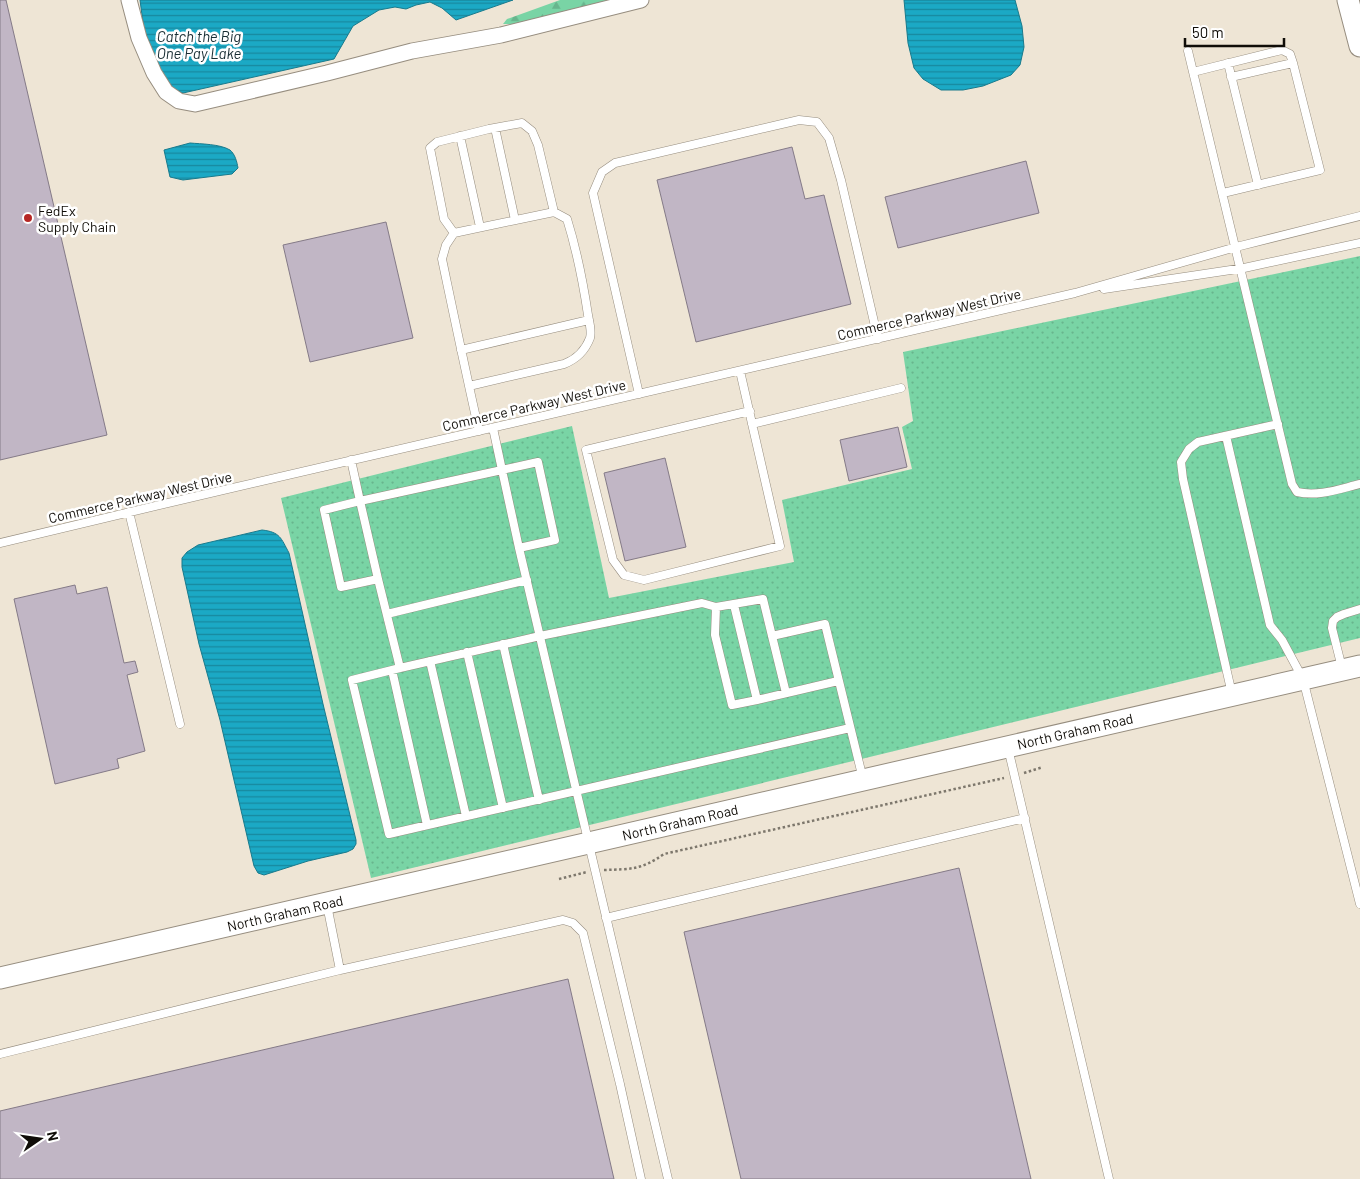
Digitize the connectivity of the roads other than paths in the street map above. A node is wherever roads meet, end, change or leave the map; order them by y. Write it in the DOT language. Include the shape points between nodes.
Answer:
graph roads {
  1 [pos="129,0"];
  2 [pos="641,0"];
  3 [pos="1348,0"];
  4 [pos="1360,46"];
  5 [pos="1188,51"];
  6 [pos="1228,63"];
  7 [pos="1293,63"];
  8 [pos="1193,72"];
  9 [pos="1231,77"];
  10 [pos="495,128"];
  11 [pos="460,136"];
  12 [pos="1258,185"];
  13 [pos="1223,194"];
  14 [pos="554,212"];
  15 [pos="1360,216"];
  16 [pos="515,220"];
  17 [pos="480,227"];
  18 [pos="454,233"];
  19 [pos="1360,244"];
  20 [pos="1236,247"];
  21 [pos="1241,269"];
  22 [pos="1075,293"];
  23 [pos="589,320"];
  24 [pos="878,339"];
  25 [pos="461,350"];
  26 [pos="740,371"];
  27 [pos="469,386"];
  28 [pos="902,388"];
  29 [pos="639,394"];
  30 [pos="750,411"];
  31 [pos="752,424"];
  32 [pos="1278,424"];
  33 [pos="493,428"];
  34 [pos="479,431"];
  35 [pos="1226,436"];
  36 [pos="351,460"];
  37 [pos="502,470"];
  38 [pos="1360,484"];
  39 [pos="360,501"];
  40 [pos="129,512"];
  41 [pos="0,543"];
  42 [pos="519,548"];
  43 [pos="378,578"];
  44 [pos="527,580"];
  45 [pos="734,604"];
  46 [pos="716,607"];
  47 [pos="1360,610"];
  48 [pos="387,614"];
  49 [pos="540,636"];
  50 [pos="772,636"];
  51 [pos="503,644"];
  52 [pos="466,652"];
  53 [pos="430,661"];
  54 [pos="1351,668"];
  55 [pos="396,669"];
  56 [pos="1303,679"];
  57 [pos="838,681"];
  58 [pos="786,693"];
  59 [pos="1233,695"];
  60 [pos="757,700"];
  61 [pos="180,724"];
  62 [pos="850,728"];
  63 [pos="1008,746"];
  64 [pos="864,780"];
  65 [pos="577,791"];
  66 [pos="539,800"];
  67 [pos="503,808"];
  68 [pos="466,816"];
  69 [pos="1025,818"];
  70 [pos="427,825"];
  71 [pos="588,843"];
  72 [pos="326,903"];
  73 [pos="1360,904"];
  74 [pos="606,918"];
  75 [pos="340,970"];
  76 [pos="0,978"];
  77 [pos="0,1054"];
  78 [pos="641,1179"];
  79 [pos="668,1179"];
  80 [pos="1109,1179"];
  1 -- 2 [label="street" via="138,38 166,92 180,101 195,104"];
  3 -- 4 [label="street"];
  5 -- 8 [label="lane"];
  6 -- 7 [label="lane" via="1282,50 1290,54"];
  6 -- 8 [label="lane"];
  6 -- 9 [label="lane"];
  7 -- 9 [label="lane"];
  7 -- 12 [label="lane" via="1320,170"];
  8 -- 13 [label="lane"];
  9 -- 12 [label="lane"];
  10 -- 11 [label="lane"];
  10 -- 14 [label="lane" via="522,123 532,131"];
  10 -- 16 [label="lane"];
  11 -- 17 [label="lane"];
  11 -- 18 [label="lane" via="437,142 430,148 444,219"];
  12 -- 13 [label="lane"];
  13 -- 20 [label="lane"];
  14 -- 16 [label="lane"];
  14 -- 23 [label="lane" via="567,219 572,234"];
  15 -- 20 [label="lane, Commerce Parkway West Drive"];
  16 -- 17 [label="lane"];
  17 -- 18 [label="lane"];
  18 -- 25 [label="lane" via="442,259"];
  19 -- 21 [label="lane, Commerce Parkway West Drive"];
  20 -- 21 [label="lane"];
  20 -- 22 [label="lane, Commerce Parkway West Drive"];
  21 -- 22 [label="lane, Commerce Parkway West Drive"];
  21 -- 32 [label="lane"];
  22 -- 24 [label="lane, Commerce Parkway West Drive"];
  23 -- 25 [label="lane"];
  23 -- 27 [label="lane" via="591,336 584,351 573,360"];
  24 -- 26 [label="lane, Commerce Parkway West Drive"];
  24 -- 29 [label="lane" via="829,138 818,122 799,120 615,163 602,172 592,193"];
  25 -- 27 [label="lane"];
  26 -- 29 [label="lane, Commerce Parkway West Drive"];
  26 -- 30 [label="lane"];
  27 -- 34 [label="lane"];
  28 -- 31 [label="lane"];
  29 -- 33 [label="lane, Commerce Parkway West Drive"];
  30 -- 31 [label="lane"];
  30 -- 31 [label="lane" via="586,450 613,560 624,576 644,580 780,546"];
  32 -- 35 [label="lane"];
  32 -- 38 [label="lane" via="1292,484 1297,492 1320,493"];
  33 -- 34 [label="lane, Commerce Parkway West Drive"];
  33 -- 37 [label="lane"];
  34 -- 36 [label="lane, Commerce Parkway West Drive"];
  35 -- 56 [label="lane" via="1270,625"];
  35 -- 59 [label="lane" via="1198,442 1181,462"];
  36 -- 39 [label="lane"];
  36 -- 40 [label="lane, Commerce Parkway West Drive"];
  37 -- 39 [label="lane"];
  37 -- 42 [label="lane"];
  37 -- 42 [label="lane" via="538,462 555,540"];
  39 -- 43 [label="lane"];
  39 -- 43 [label="lane" via="324,510 341,587"];
  40 -- 41 [label="lane, Commerce Parkway West Drive"];
  40 -- 61 [label="lane"];
  42 -- 44 [label="lane"];
  43 -- 48 [label="lane"];
  44 -- 48 [label="lane"];
  44 -- 49 [label="lane"];
  45 -- 46 [label="lane"];
  45 -- 50 [label="lane" via="763,599"];
  45 -- 60 [label="lane"];
  46 -- 49 [label="lane" via="702,603"];
  46 -- 60 [label="lane" via="715,634 732,705"];
  47 -- 54 [label="lane" via="1333,621 1332,628"];
  48 -- 55 [label="lane"];
  49 -- 51 [label="lane"];
  49 -- 65 [label="lane"];
  50 -- 57 [label="lane" via="825,624"];
  50 -- 58 [label="lane"];
  51 -- 52 [label="lane"];
  51 -- 66 [label="lane"];
  52 -- 53 [label="lane"];
  52 -- 67 [label="lane"];
  53 -- 55 [label="lane"];
  53 -- 68 [label="lane"];
  54 -- 56 [label="street, North Graham Road"];
  55 -- 70 [label="lane"];
  55 -- 70 [label="lane" via="352,680 389,834"];
  56 -- 59 [label="street, North Graham Road"];
  56 -- 73 [label="lane"];
  57 -- 58 [label="lane"];
  57 -- 62 [label="lane"];
  58 -- 60 [label="lane"];
  59 -- 63 [label="street, North Graham Road"];
  62 -- 64 [label="lane"];
  62 -- 65 [label="lane"];
  63 -- 64 [label="street, North Graham Road"];
  63 -- 69 [label="lane"];
  64 -- 71 [label="street, North Graham Road"];
  65 -- 66 [label="lane"];
  65 -- 71 [label="lane"];
  66 -- 67 [label="lane"];
  67 -- 68 [label="lane"];
  68 -- 70 [label="lane"];
  69 -- 74 [label="lane"];
  69 -- 80 [label="lane"];
  71 -- 72 [label="street, North Graham Road"];
  71 -- 74 [label="lane"];
  72 -- 75 [label="lane"];
  72 -- 76 [label="street, North Graham Road"];
  74 -- 79 [label="lane"];
  75 -- 77 [label="lane"];
  75 -- 78 [label="lane" via="563,920 573,924 583,933"];
}
